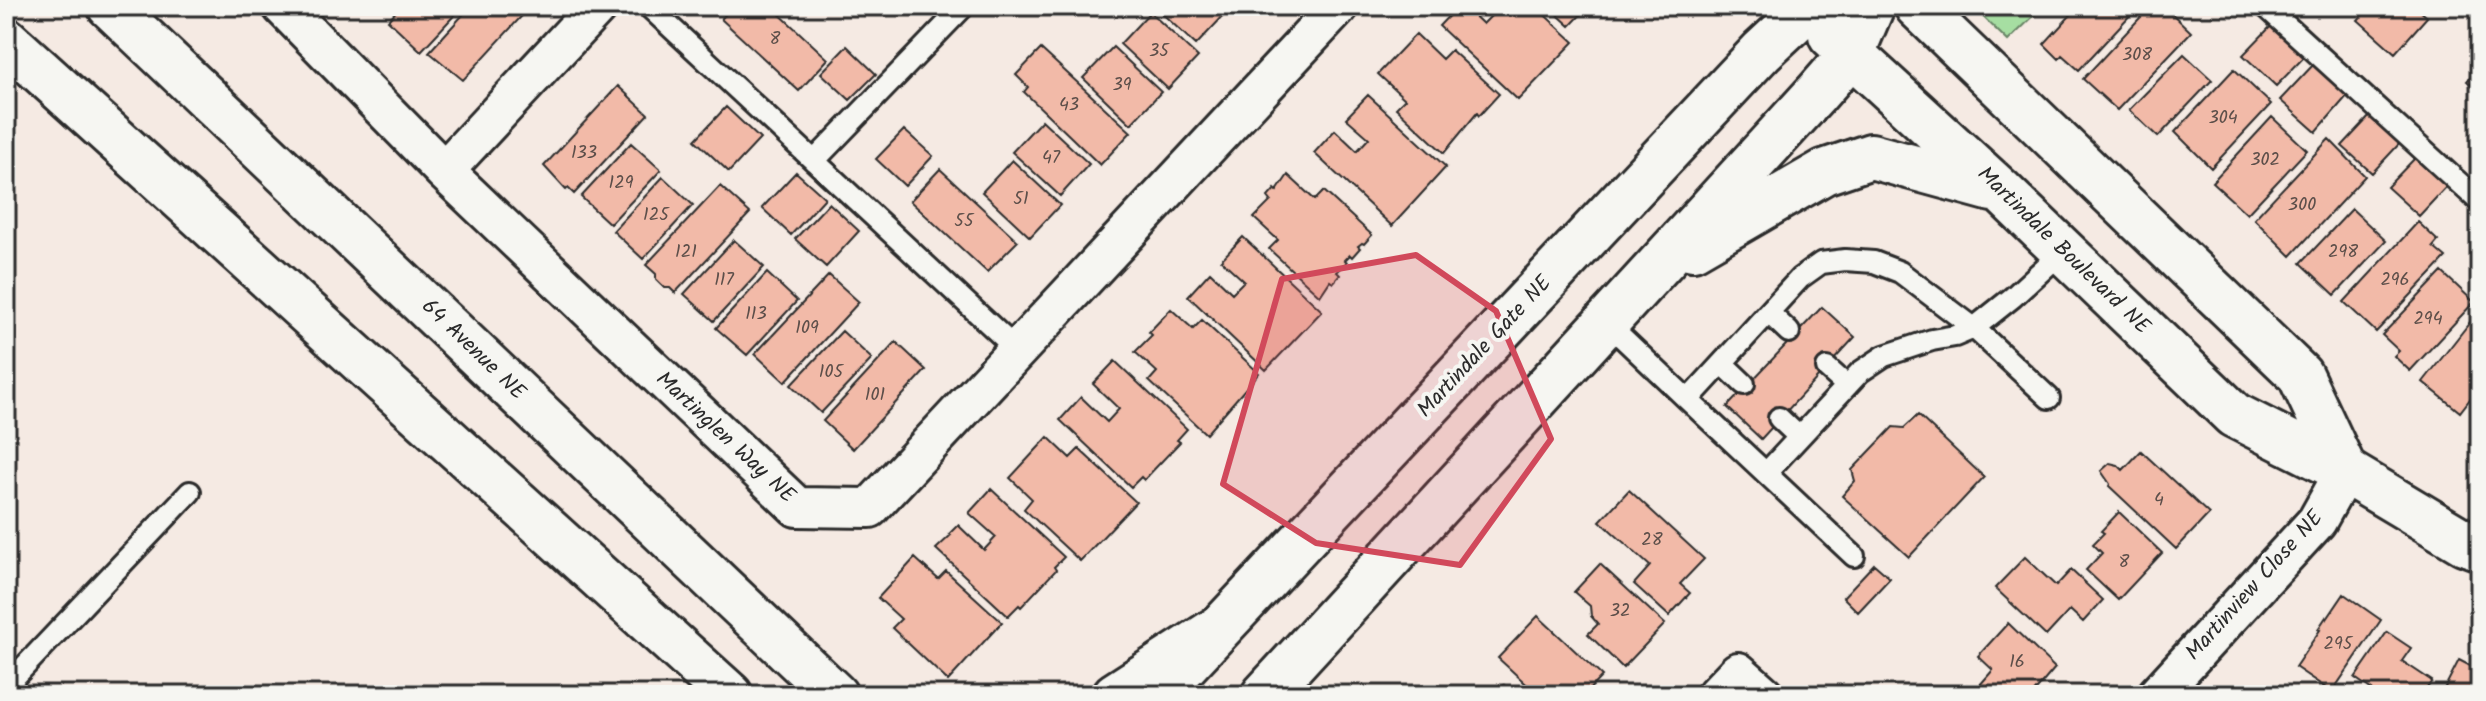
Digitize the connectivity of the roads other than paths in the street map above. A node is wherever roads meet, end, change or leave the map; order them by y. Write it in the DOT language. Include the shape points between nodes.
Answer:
graph roads {
  1 [pos="110,6"];
  2 [pos="282,6"];
  3 [pos="598,6"];
  4 [pos="648,6"];
  5 [pos="964,6"];
  6 [pos="1872,6"];
  7 [pos="1917,6"];
  8 [pos="2265,6"];
  9 [pos="1337,7"];
  10 [pos="1807,8"];
  11 [pos="6,40"];
  12 [pos="1852,53"];
  13 [pos="814,161"];
  14 [pos="444,171"];
  15 [pos="2002,192"];
  16 [pos="2479,200"];
  17 [pos="2063,251"];
  18 [pos="1651,272"];
  19 [pos="1769,313"];
  20 [pos="1606,322"];
  21 [pos="1974,328"];
  22 [pos="1789,332"];
  23 [pos="1017,350"];
  24 [pos="1722,363"];
  25 [pos="1827,368"];
  26 [pos="1744,384"];
  27 [pos="1847,386"];
  28 [pos="2049,398"];
  29 [pos="1688,400"];
  30 [pos="1779,418"];
  31 [pos="1799,437"];
  32 [pos="2345,471"];
  33 [pos="1766,473"];
  34 [pos="190,492"];
  35 [pos="2480,548"];
  36 [pos="1854,556"];
  37 [pos="1219,628"];
  38 [pos="6,686"];
  39 [pos="730,695"];
  40 [pos="835,695"];
  41 [pos="1115,695"];
  42 [pos="1157,695"];
  43 [pos="1264,695"];
  44 [pos="1716,695"];
  45 [pos="1764,695"];
  46 [pos="2157,695"];
  1 -- 40 [label="street, 64 Avenue NE"];
  2 -- 14 [label="street, Martinglen Way NE"];
  3 -- 14 [label="street"];
  4 -- 13 [label="lane"];
  5 -- 13 [label="lane"];
  6 -- 12 [label="street"];
  7 -- 32 [label="street" via="2300,375"];
  8 -- 16 [label="lane"];
  9 -- 23 [label="street, Martinglen Way NE"];
  10 -- 12 [label="street, Martindale Boulevard NE"];
  10 -- 37 [label="street, Martindale Gate NE"];
  11 -- 39 [label="street"];
  12 -- 15 [label="street, Martindale Boulevard NE"];
  12 -- 18 [label="street"];
  13 -- 23 [label="lane"];
  14 -- 23 [label="street, Martinglen Way NE" via="797,507 870,508"];
  15 -- 17 [label="street, Martindale Boulevard NE"];
  15 -- 18 [label="street" via="1871,156 1824,172"];
  17 -- 21 [label="lane"];
  17 -- 32 [label="street, Martindale Boulevard NE" via="2234,415"];
  18 -- 20 [label="street"];
  19 -- 21 [label="lane" via="1821,263 1874,262 1900,272"];
  19 -- 22 [label="lane"];
  19 -- 24 [label="lane"];
  20 -- 29 [label="lane"];
  20 -- 43 [label="street"];
  21 -- 27 [label="lane" via="1884,356"];
  21 -- 28 [label="lane"];
  24 -- 26 [label="lane"];
  24 -- 29 [label="lane"];
  25 -- 27 [label="lane"];
  27 -- 31 [label="lane"];
  29 -- 33 [label="lane"];
  30 -- 31 [label="lane"];
  31 -- 33 [label="lane"];
  32 -- 35 [label="street, Martindale Boulevard NE"];
  32 -- 46 [label="street, Martinview Close NE" via="2317,521"];
  33 -- 36 [label="lane"];
  34 -- 38 [label="lane"];
  37 -- 41 [label="street"];
  37 -- 42 [label="street, Martindale Gate NE"];
  44 -- 45 [label="street" via="1738,672"];
}
